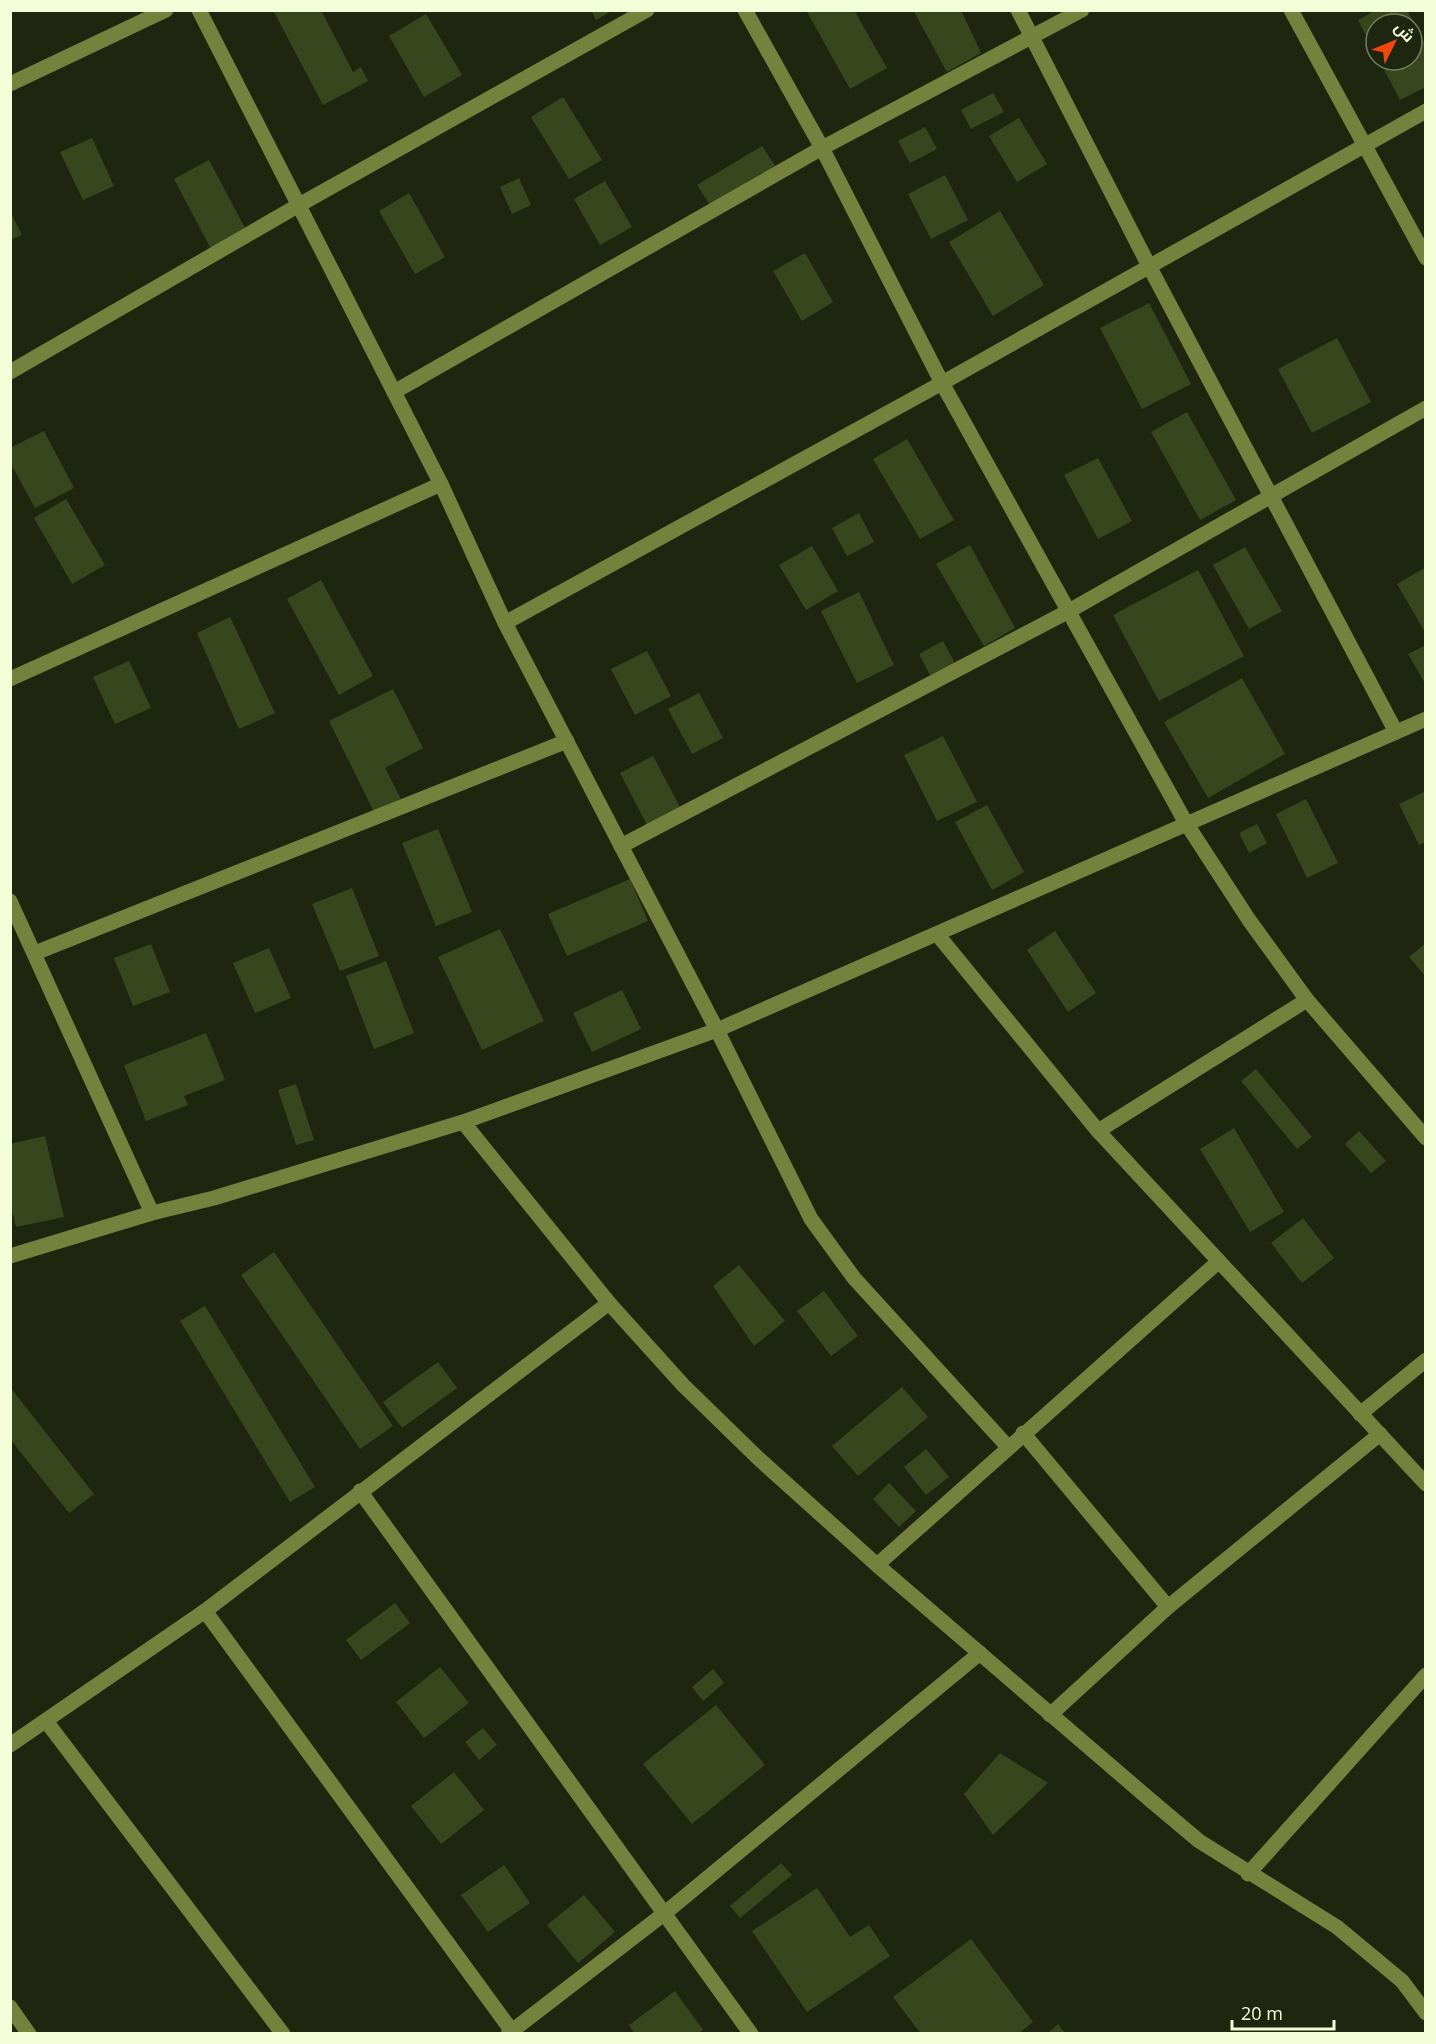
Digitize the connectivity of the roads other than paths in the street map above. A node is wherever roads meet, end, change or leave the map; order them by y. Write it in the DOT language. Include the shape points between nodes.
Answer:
graph roads {
  1 [pos="166,10"];
  2 [pos="199,10"];
  3 [pos="647,10"];
  4 [pos="745,10"];
  5 [pos="1018,10"];
  6 [pos="1082,10"];
  7 [pos="1291,10"];
  8 [pos="1032,38"];
  9 [pos="10,84"];
  10 [pos="1425,111"];
  11 [pos="1366,145"];
  12 [pos="822,148"];
  13 [pos="299,205"];
  14 [pos="1425,258"];
  15 [pos="1149,267"];
  16 [pos="10,372"];
  17 [pos="942,383"];
  18 [pos="394,392"];
  19 [pos="1425,408"];
  20 [pos="441,484"];
  21 [pos="1271,495"];
  22 [pos="1069,611"];
  23 [pos="505,623"];
  24 [pos="10,679"];
  25 [pos="1425,719"];
  26 [pos="1396,732"];
  27 [pos="567,741"];
  28 [pos="1186,823"];
  29 [pos="621,846"];
  30 [pos="11,904"];
  31 [pos="937,934"];
  32 [pos="35,953"];
  33 [pos="1307,1000"];
  34 [pos="717,1030"];
  35 [pos="463,1122"];
  36 [pos="1098,1131"];
  37 [pos="1425,1138"];
  38 [pos="152,1213"];
  39 [pos="10,1256"];
  40 [pos="1218,1262"];
  41 [pos="609,1303"];
  42 [pos="1425,1360"];
  43 [pos="1360,1414"];
  44 [pos="1023,1433"];
  45 [pos="1380,1434"];
  46 [pos="1008,1447"];
  47 [pos="1425,1484"];
  48 [pos="360,1491"];
  49 [pos="877,1565"];
  50 [pos="1168,1608"];
  51 [pos="205,1611"];
  52 [pos="980,1653"];
  53 [pos="1425,1675"];
  54 [pos="1050,1715"];
  55 [pos="46,1721"];
  56 [pos="10,1745"];
  57 [pos="1248,1874"];
  58 [pos="665,1913"];
  59 [pos="10,2007"];
  60 [pos="1425,2013"];
  61 [pos="512,2033"];
  62 [pos="29,2034"];
  63 [pos="283,2034"];
  64 [pos="751,2034"];
  1 -- 9 [label="street"];
  2 -- 13 [label="street"];
  3 -- 13 [label="street"];
  4 -- 12 [label="street"];
  5 -- 8 [label="street"];
  6 -- 8 [label="street"];
  7 -- 11 [label="street"];
  8 -- 12 [label="street"];
  8 -- 15 [label="street"];
  10 -- 11 [label="street"];
  11 -- 14 [label="street"];
  11 -- 15 [label="street"];
  12 -- 17 [label="street"];
  12 -- 18 [label="street"];
  13 -- 16 [label="street"];
  13 -- 18 [label="street"];
  15 -- 17 [label="street"];
  15 -- 21 [label="street"];
  17 -- 22 [label="street"];
  17 -- 23 [label="street"];
  18 -- 20 [label="street"];
  19 -- 21 [label="street"];
  20 -- 23 [label="street"];
  20 -- 24 [label="street"];
  21 -- 22 [label="street"];
  21 -- 26 [label="street"];
  22 -- 28 [label="street"];
  22 -- 29 [label="street"];
  23 -- 27 [label="street"];
  25 -- 26 [label="street"];
  26 -- 28 [label="street"];
  27 -- 29 [label="street"];
  27 -- 32 [label="street"];
  28 -- 31 [label="street"];
  28 -- 33 [label="street" via="1249,921"];
  29 -- 34 [label="street"];
  30 -- 32 [label="street"];
  31 -- 34 [label="street"];
  31 -- 36 [label="street"];
  32 -- 38 [label="street"];
  33 -- 36 [label="street"];
  33 -- 37 [label="street"];
  34 -- 35 [label="street"];
  34 -- 46 [label="street" via="817,1227 854,1278"];
  35 -- 38 [label="street" via="214,1198"];
  35 -- 41 [label="street"];
  36 -- 40 [label="street"];
  38 -- 39 [label="street"];
  40 -- 43 [label="street"];
  40 -- 44 [label="street"];
  41 -- 48 [label="street"];
  41 -- 49 [label="street" via="683,1385"];
  42 -- 43 [label="street"];
  43 -- 45 [label="street"];
  44 -- 46 [label="street"];
  44 -- 50 [label="street"];
  45 -- 47 [label="street"];
  45 -- 50 [label="street"];
  46 -- 49 [label="street"];
  48 -- 51 [label="street"];
  48 -- 58 [label="street"];
  49 -- 52 [label="street"];
  50 -- 54 [label="street"];
  51 -- 55 [label="street"];
  51 -- 61 [label="street"];
  52 -- 54 [label="street"];
  52 -- 58 [label="street"];
  53 -- 57 [label="street"];
  54 -- 57 [label="street" via="1199,1841"];
  55 -- 56 [label="street"];
  55 -- 63 [label="street"];
  57 -- 60 [label="street" via="1337,1927 1380,1960 1402,1981"];
  58 -- 61 [label="street"];
  58 -- 64 [label="street"];
  59 -- 62 [label="street"];
}
